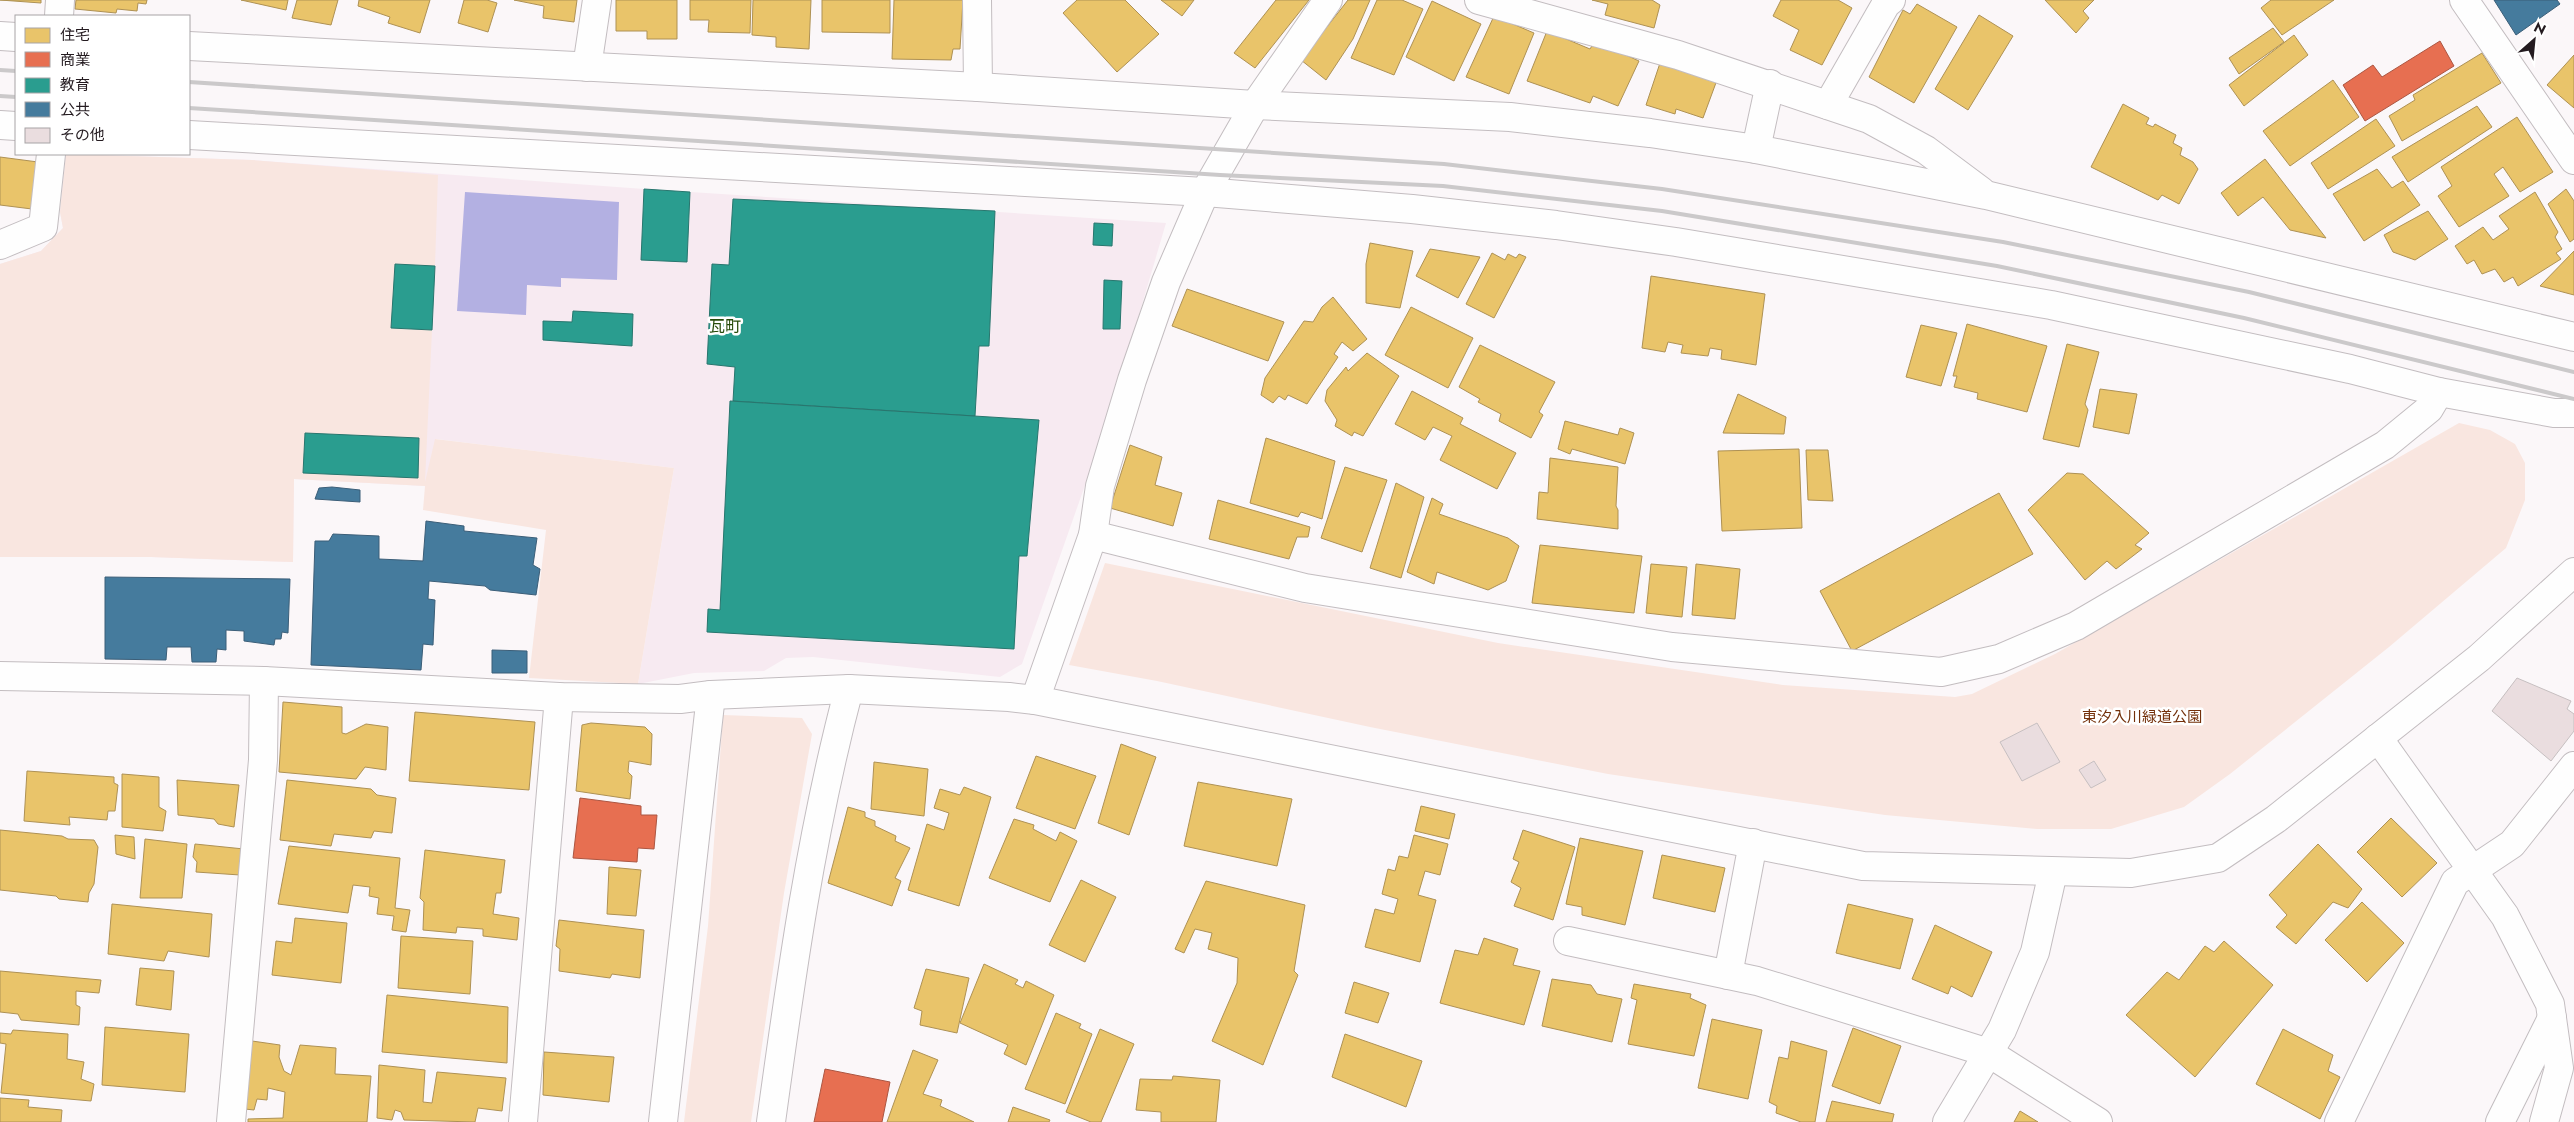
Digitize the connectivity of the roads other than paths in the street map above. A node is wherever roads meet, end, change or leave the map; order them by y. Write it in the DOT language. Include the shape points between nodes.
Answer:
graph roads {
  1 [pos="60,0"];
  2 [pos="597,0"];
  3 [pos="977,0"];
  4 [pos="1328,0"];
  5 [pos="1479,0"];
  6 [pos="1891,0"];
  7 [pos="2464,0"];
  8 [pos="59,15"];
  9 [pos="0,36"];
  10 [pos="15,37"];
  11 [pos="190,46"];
  12 [pos="587,67"];
  13 [pos="1770,84"];
  14 [pos="978,87"];
  15 [pos="1828,104"];
  16 [pos="1255,105"];
  17 [pos="0,125"];
  18 [pos="15,126"];
  19 [pos="190,135"];
  20 [pos="1756,149"];
  21 [pos="51,155"];
  22 [pos="2574,160"];
  23 [pos="1205,192"];
  24 [pos="1986,195"];
  25 [pos="0,245"];
  26 [pos="2574,337"];
  27 [pos="2439,392"];
  28 [pos="2574,412"];
  29 [pos="1093,535"];
  30 [pos="2574,572"];
  31 [pos="0,676"];
  32 [pos="264,681"];
  33 [pos="849,689"];
  34 [pos="711,695"];
  35 [pos="559,697"];
  36 [pos="1035,700"];
  37 [pos="2378,738"];
  38 [pos="2574,766"];
  39 [pos="1753,844"];
  40 [pos="2473,871"];
  41 [pos="2053,872"];
  42 [pos="1568,941"];
  43 [pos="1728,975"];
  44 [pos="2552,1018"];
  45 [pos="1989,1052"];
  46 [pos="231,1122"];
  47 [pos="523,1122"];
  48 [pos="663,1122"];
  49 [pos="771,1122"];
  50 [pos="1947,1122"];
  51 [pos="2098,1122"];
  52 [pos="2339,1122"];
  53 [pos="2500,1122"];
  54 [pos="2544,1122"];
  1 -- 8 [label="street"];
  2 -- 12 [label="street"];
  3 -- 14 [label="street"];
  4 -- 16 [label="street"];
  5 -- 13 [label="street" via="1678,54"];
  6 -- 15 [label="street"];
  7 -- 22 [label="street"];
  9 -- 10 [label="street"];
  11 -- 12 [label="street"];
  12 -- 14 [label="street"];
  13 -- 15 [label="street"];
  13 -- 20 [label="street"];
  14 -- 16 [label="street"];
  15 -- 24 [label="street" via="1869,119 1926,150"];
  16 -- 20 [label="street" via="1510,117"];
  16 -- 23 [label="street"];
  17 -- 18 [label="street"];
  19 -- 23 [label="street"];
  20 -- 24 [label="street"];
  21 -- 25 [label="street" via="43,226"];
  23 -- 27 [label="street" via="1422,210 1676,242 2051,305 2350,369"];
  23 -- 29 [label="street" via="1166,282 1130,387 1100,486"];
  24 -- 26 [label="street"];
  27 -- 28 [label="street" via="2554,414"];
  27 -- 29 [label="street" via="2429,409 2384,445 2076,626 1999,659 1941,672 1662,646 1305,588"];
  29 -- 36 [label="street"];
  30 -- 37 [label="street" via="2479,658"];
  31 -- 32 [label="street"];
  32 -- 35 [label="street"];
  32 -- 46 [label="street" via="263,760"];
  33 -- 34 [label="street"];
  33 -- 36 [label="street"];
  33 -- 49 [label="street" via="828,767 800,911"];
  34 -- 35 [label="street" via="680,699"];
  34 -- 48 [label="street"];
  35 -- 47 [label="street"];
  36 -- 39 [label="street"];
  37 -- 40 [label="street"];
  37 -- 41 [label="street" via="2276,819 2218,858 2131,874"];
  38 -- 40 [label="street" via="2512,844"];
  39 -- 41 [label="street" via="1863,866"];
  39 -- 43 [label="street"];
  40 -- 44 [label="street" via="2505,916 2550,1004"];
  40 -- 52 [label="street" via="2455,882"];
  41 -- 45 [label="street" via="2035,952 2002,1030"];
  42 -- 43 [label="street"];
  43 -- 45 [label="street"];
  44 -- 53 [label="street"];
  44 -- 54 [label="street" via="2559,1068"];
  45 -- 50 [label="street"];
  45 -- 51 [label="street"];
}
